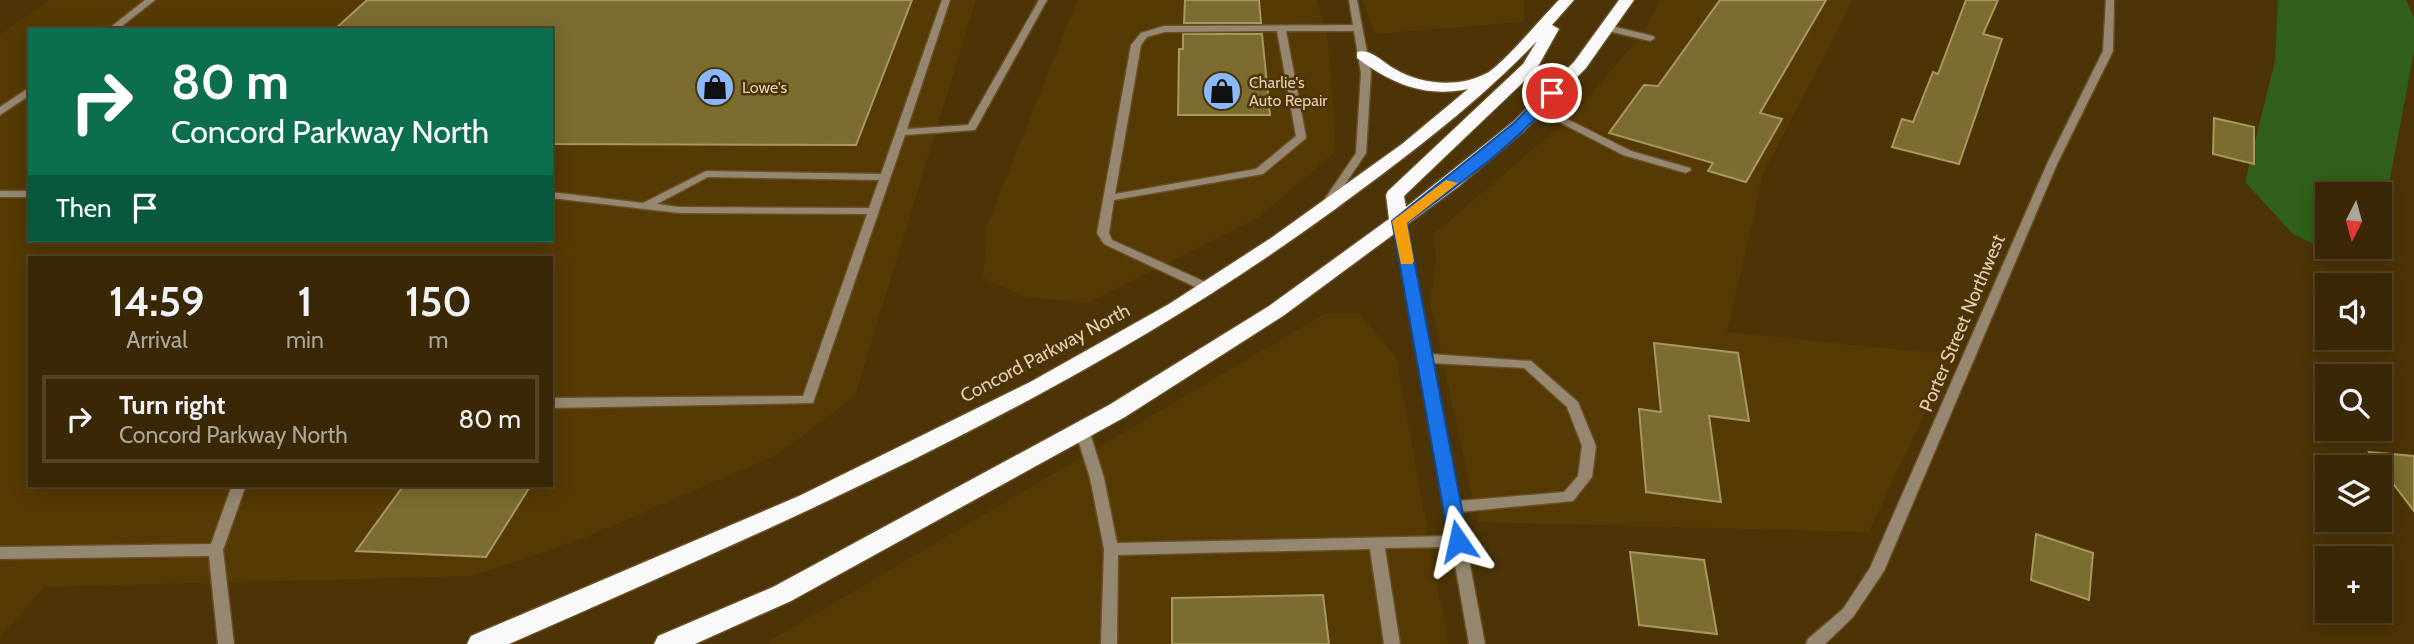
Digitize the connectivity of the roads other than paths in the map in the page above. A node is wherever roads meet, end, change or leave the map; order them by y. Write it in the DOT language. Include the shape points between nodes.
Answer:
graph roads {
  1 [pos="151,0"];
  2 [pos="946,0"];
  3 [pos="1043,0"];
  4 [pos="1353,0"];
  5 [pos="1627,0"];
  6 [pos="2110,0"];
  7 [pos="1564,4"];
  8 [pos="1281,27"];
  9 [pos="114,28"];
  10 [pos="1358,28"];
  11 [pos="1607,28"];
  12 [pos="1650,38"];
  13 [pos="1363,55"];
  14 [pos="1497,73"];
  15 [pos="28,92"];
  16 [pos="1537,107"];
  17 [pos="0,113"];
  18 [pos="900,132"];
  19 [pos="1686,170"];
  20 [pos="884,177"];
  21 [pos="0,194"];
  22 [pos="28,194"];
  23 [pos="553,195"];
  24 [pos="1109,198"];
  25 [pos="646,205"];
  26 [pos="1323,209"];
  27 [pos="873,211"];
  28 [pos="1399,221"];
  29 [pos="1208,288"];
  30 [pos="1424,358"];
  31 [pos="553,403"];
  32 [pos="1082,430"];
  33 [pos="238,487"];
  34 [pos="1452,507"];
  35 [pos="1458,541"];
  36 [pos="1377,543"];
  37 [pos="215,550"];
  38 [pos="1111,550"];
  39 [pos="3,556"];
  40 [pos="226,644"];
  41 [pos="481,644"];
  42 [pos="668,644"];
  43 [pos="1109,644"];
  44 [pos="1392,644"];
  45 [pos="1477,644"];
  46 [pos="1814,644"];
  1 -- 9 [label="street"];
  2 -- 18 [label="street"];
  3 -- 18 [label="street" via="971,128"];
  4 -- 10 [label="street"];
  5 -- 11 [label="highway"];
  6 -- 46 [label="street, Porter Street Northwest" via="2108,51 2052,164 1876,571 1848,613"];
  7 -- 14 [label="highway, Concord Parkway North"];
  7 -- 28 [label="highway" via="1530,67 1395,195"];
  8 -- 10 [label="street"];
  8 -- 24 [label="street" via="1164,29 1144,35 1136,45"];
  8 -- 24 [label="street" via="1301,137 1259,172"];
  10 -- 13 [label="street"];
  11 -- 12 [label="street"];
  11 -- 16 [label="highway" via="1580,65"];
  13 -- 14 [label="highway" via="1391,76 1433,88 1460,88"];
  13 -- 26 [label="street" via="1361,153"];
  14 -- 26 [label="highway, Concord Parkway North" via="1408,148"];
  15 -- 17 [label="street"];
  16 -- 19 [label="street" via="1627,153"];
  16 -- 28 [label="highway" via="1453,182"];
  18 -- 20 [label="street"];
  20 -- 25 [label="street" via="706,174"];
  20 -- 27 [label="street"];
  21 -- 22 [label="street"];
  23 -- 25 [label="street"];
  24 -- 29 [label="street" via="1103,233 1108,242"];
  25 -- 27 [label="street" via="679,210"];
  26 -- 29 [label="highway, Concord Parkway North"];
  27 -- 31 [label="street" via="808,400"];
  28 -- 30 [label="street"];
  28 -- 32 [label="highway" via="1276,312"];
  29 -- 41 [label="highway, Concord Parkway North" via="1040,386 808,502"];
  30 -- 34 [label="street"];
  30 -- 34 [label="street" via="1527,364 1573,405 1588,446 1585,477 1568,497"];
  32 -- 38 [label="street"];
  32 -- 42 [label="highway" via="782,594"];
  33 -- 37 [label="street"];
  34 -- 35 [label="street"];
  35 -- 36 [label="street"];
  35 -- 45 [label="street"];
  36 -- 38 [label="street"];
  36 -- 44 [label="street"];
  37 -- 39 [label="street"];
  37 -- 40 [label="street"];
  38 -- 43 [label="street"];
}
